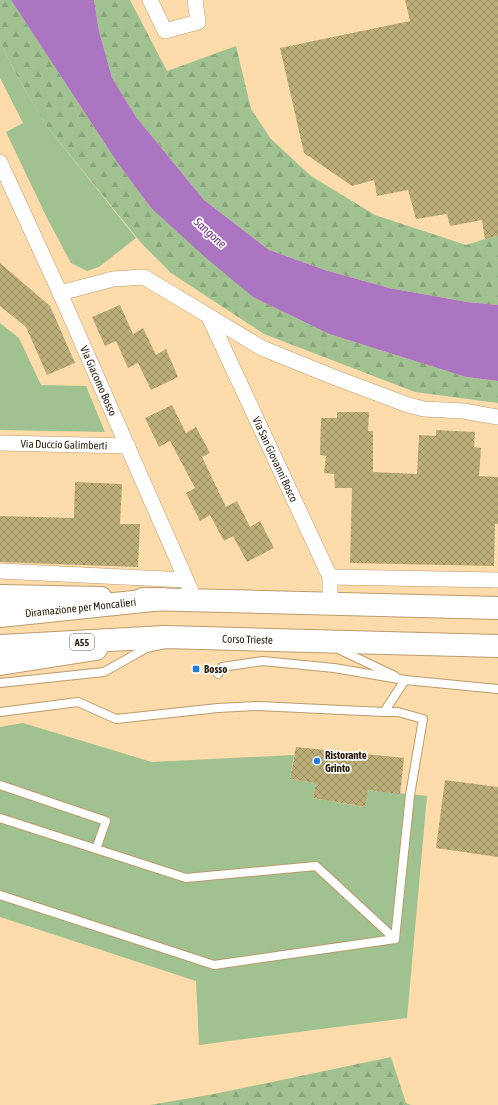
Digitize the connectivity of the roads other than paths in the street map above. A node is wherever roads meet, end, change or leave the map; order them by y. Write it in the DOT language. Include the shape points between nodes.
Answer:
graph roads {
  1 [pos="150,0"];
  2 [pos="195,0"];
  3 [pos="0,162"];
  4 [pos="60,293"];
  5 [pos="209,317"];
  6 [pos="498,417"];
  7 [pos="0,443"];
  8 [pos="128,446"];
  9 [pos="0,571"];
  10 [pos="330,577"];
  11 [pos="186,580"];
  12 [pos="498,580"];
  13 [pos="0,596"];
  14 [pos="162,600"];
  15 [pos="195,600"];
  16 [pos="330,604"];
  17 [pos="498,608"];
  18 [pos="0,616"];
  19 [pos="165,638"];
  20 [pos="321,641"];
  21 [pos="0,646"];
  22 [pos="498,646"];
  23 [pos="0,664"];
  24 [pos="218,674"];
  25 [pos="405,680"];
  26 [pos="0,683"];
  27 [pos="498,688"];
  28 [pos="0,712"];
  29 [pos="384,712"];
  30 [pos="0,785"];
  31 [pos="0,818"];
  32 [pos="96,849"];
  33 [pos="0,895"];
  34 [pos="395,939"];
  1 -- 2 [label="street" via="165,31 198,22"];
  3 -- 4 [label="street, Via Giacomo Bosso"];
  4 -- 5 [label="street" via="113,279 144,277"];
  4 -- 8 [label="street, Via Giacomo Bosso"];
  5 -- 6 [label="street" via="262,348 408,405"];
  5 -- 10 [label="street, Via San Giovanni Bosco"];
  7 -- 8 [label="street, Via Duccio Galimberti"];
  8 -- 11 [label="street, Via Giacomo Bosso"];
  9 -- 11 [label="street"];
  10 -- 12 [label="street"];
  10 -- 16 [label="street, Via San Giovanni Bosco"];
  11 -- 15 [label="street, Via Giacomo Bosso"];
  13 -- 14 [label="main road"];
  14 -- 15 [label="main road"];
  14 -- 18 [label="main road, Diramazione per Moncalieri"];
  15 -- 16 [label="main road"];
  16 -- 17 [label="main road"];
  19 -- 20 [label="main road, Corso Trieste"];
  19 -- 21 [label="main road, A55"];
  19 -- 23 [label="main road, Corso Trieste"];
  19 -- 26 [label="lane" via="104,672"];
  20 -- 22 [label="main road, Corso Trieste"];
  20 -- 25 [label="lane"];
  24 -- 25 [label="lane" via="222,667 263,661 334,668"];
  25 -- 27 [label="lane"];
  25 -- 29 [label="lane"];
  28 -- 29 [label="lane" via="78,702 116,719 258,706"];
  29 -- 34 [label="lane" via="398,712 423,719 410,795"];
  30 -- 32 [label="lane" via="106,821"];
  31 -- 32 [label="lane"];
  32 -- 34 [label="lane" via="186,878 316,866"];
  33 -- 34 [label="lane" via="214,965"];
}
